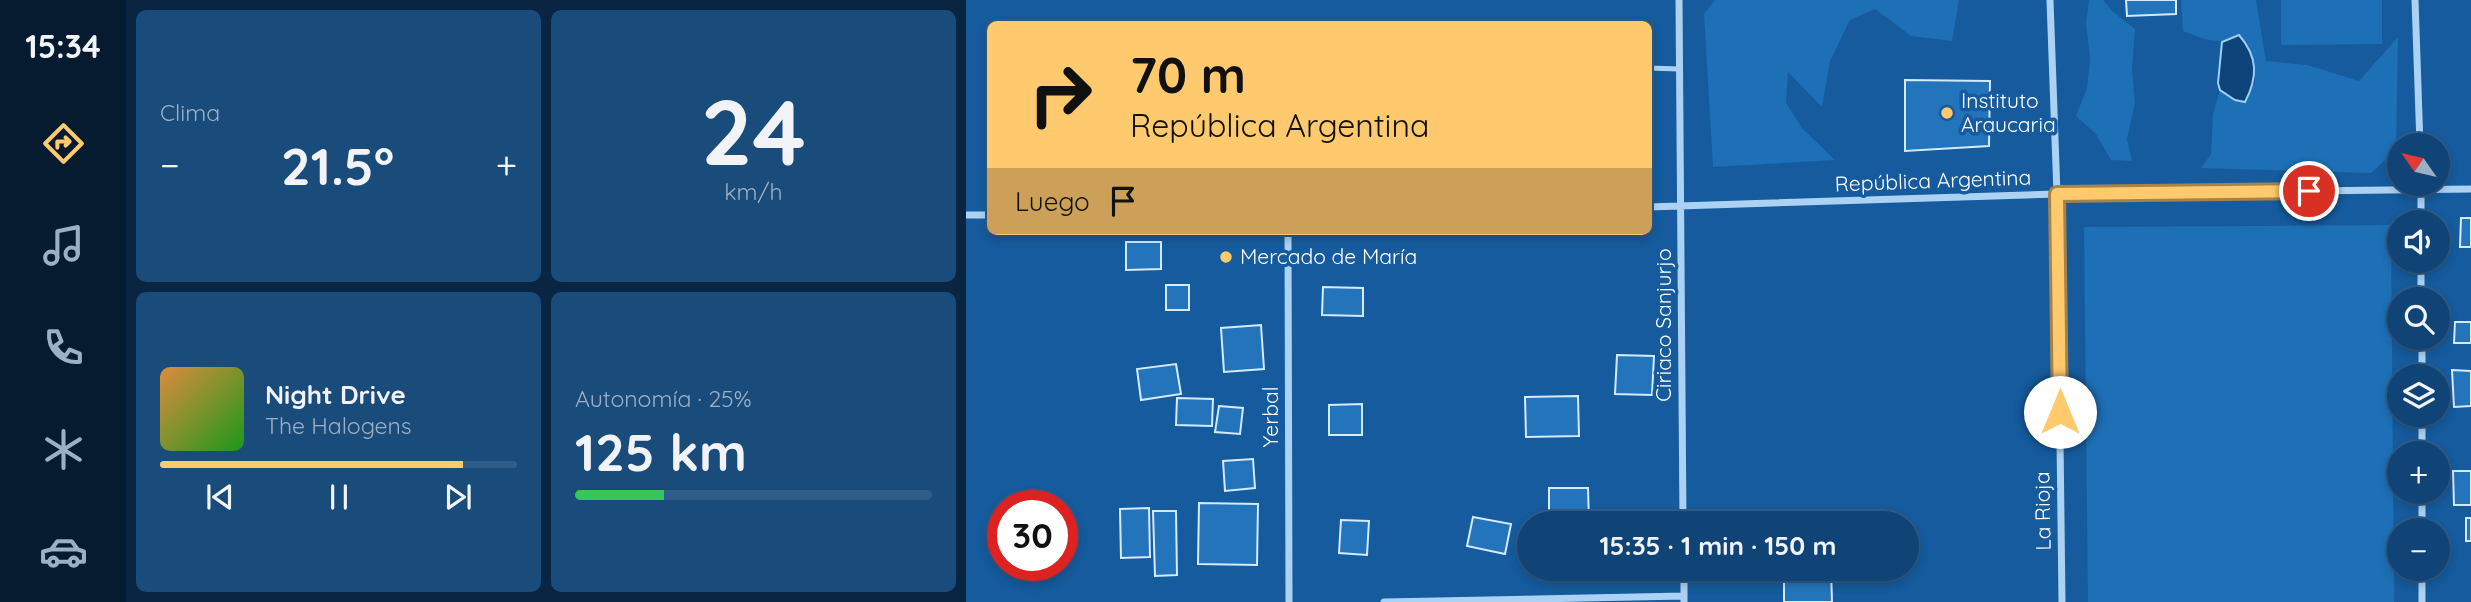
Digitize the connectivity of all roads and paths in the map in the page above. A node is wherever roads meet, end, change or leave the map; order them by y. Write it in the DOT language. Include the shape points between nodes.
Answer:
graph roads {
  1 [pos="1679,0"];
  2 [pos="2050,0"];
  3 [pos="2415,0"];
  4 [pos="1652,68"];
  5 [pos="1679,69"];
  6 [pos="2420,133"];
  7 [pos="2387,187"];
  8 [pos="2450,188"];
  9 [pos="2471,189"];
  10 [pos="2057,194"];
  11 [pos="1652,207"];
  12 [pos="1681,207"];
  13 [pos="966,215"];
  14 [pos="987,215"];
  15 [pos="1288,235"];
  16 [pos="1683,511"];
  17 [pos="1684,581"];
  18 [pos="2422,581"];
  19 [pos="1684,599"];
  20 [pos="1289,602"];
  21 [pos="1384,602"];
  22 [pos="2062,602"];
  23 [pos="2422,602"];
  1 -- 5 [label="street, Ciriaco Sanjurjo"];
  2 -- 10 [label="street, La Rioja"];
  3 -- 6 [label="street"];
  4 -- 5 [label="lane"];
  5 -- 12 [label="street, Ciriaco Sanjurjo"];
  7 -- 10 [label="street, República Argentina"];
  8 -- 9 [label="street, República Argentina"];
  10 -- 12 [label="street, República Argentina"];
  10 -- 22 [label="street, La Rioja"];
  11 -- 12 [label="street, República Argentina"];
  12 -- 16 [label="street, Ciriaco Sanjurjo"];
  13 -- 14 [label="street"];
  15 -- 20 [label="street, Yerbal"];
  17 -- 19 [label="street"];
  18 -- 23 [label="street"];
  19 -- 21 [label="street"];
}
